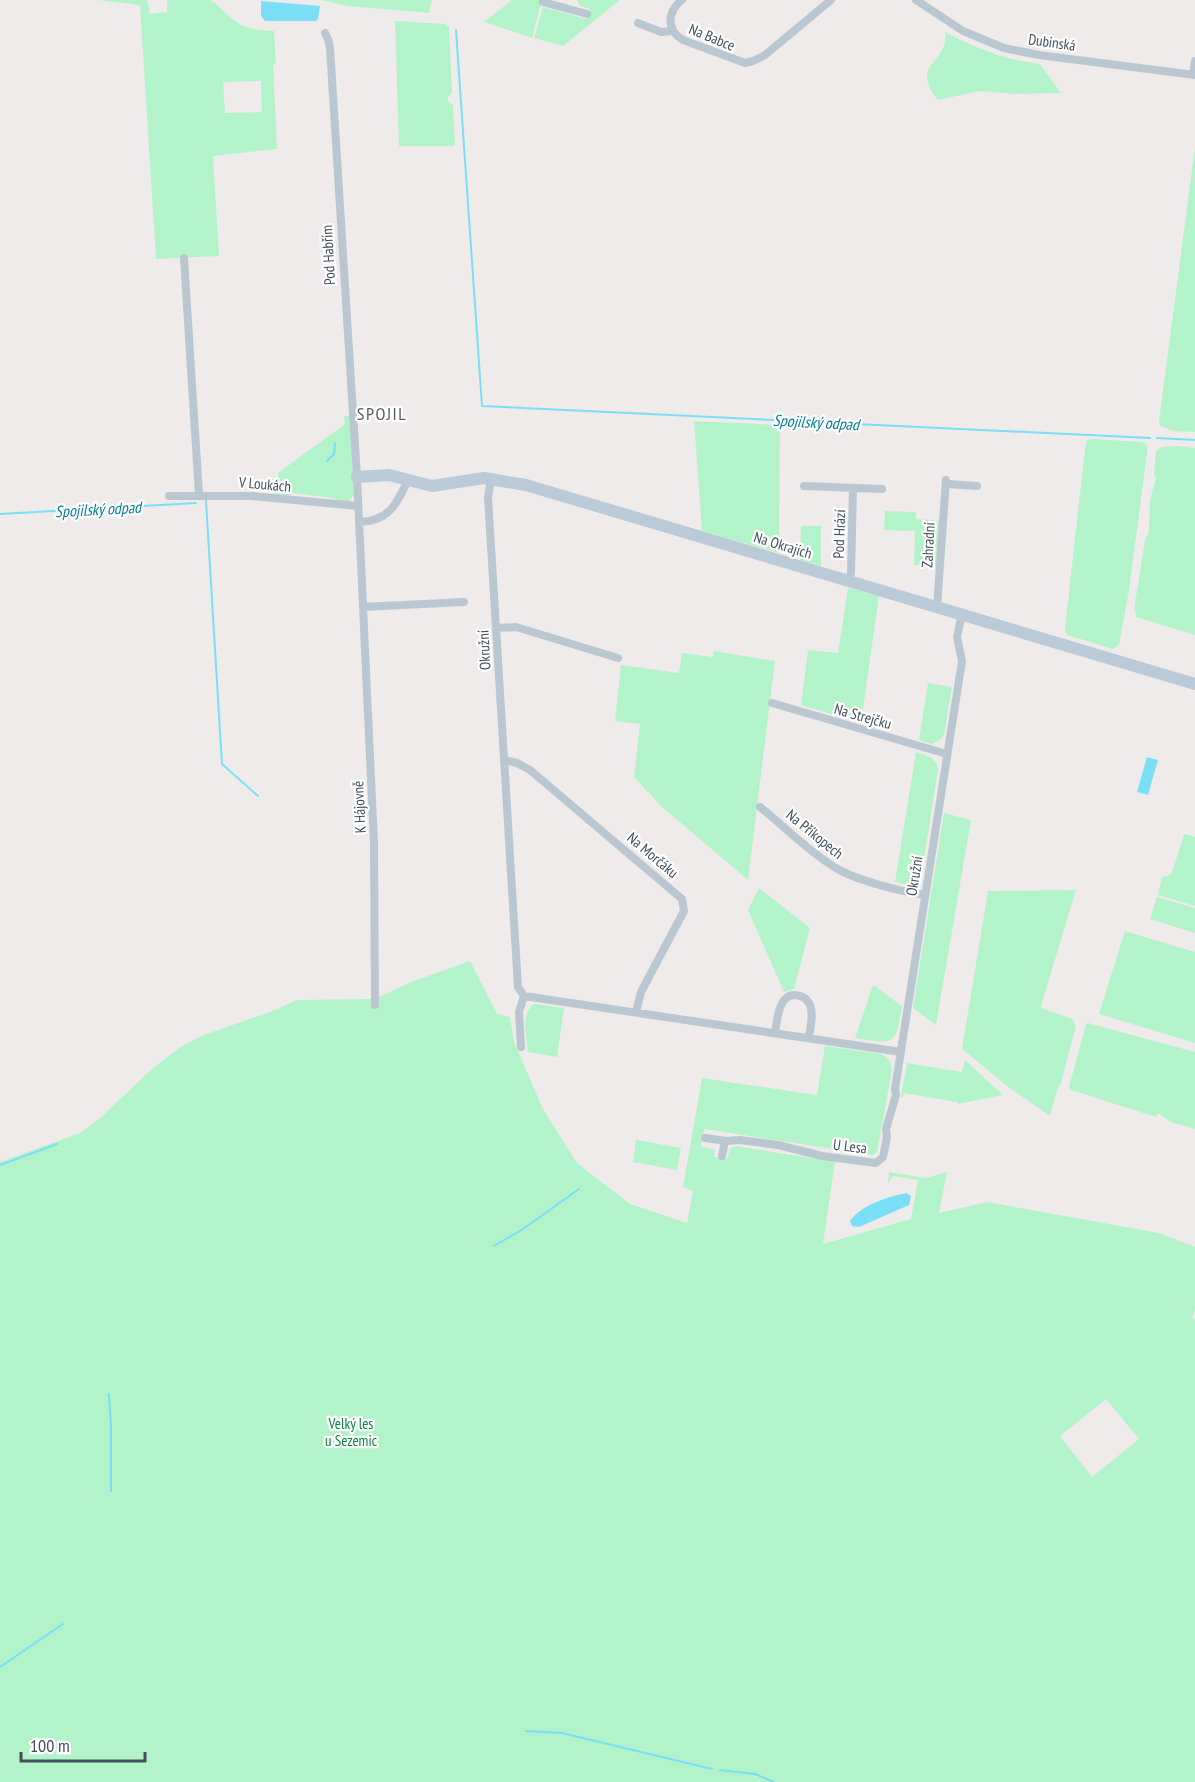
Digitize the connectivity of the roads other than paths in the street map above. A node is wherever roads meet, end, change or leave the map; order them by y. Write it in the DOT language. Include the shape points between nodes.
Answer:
graph roads {
  1 [pos="682,0"];
  2 [pos="831,0"];
  3 [pos="916,0"];
  4 [pos="543,2"];
  5 [pos="567,4"];
  6 [pos="587,14"];
  7 [pos="638,23"];
  8 [pos="672,31"];
  9 [pos="325,33"];
  10 [pos="1195,61"];
  11 [pos="1194,75"];
  12 [pos="184,258"];
  13 [pos="357,477"];
  14 [pos="491,479"];
  15 [pos="408,480"];
  16 [pos="804,486"];
  17 [pos="977,486"];
  18 [pos="854,488"];
  19 [pos="882,489"];
  20 [pos="199,495"];
  21 [pos="169,496"];
  22 [pos="358,506"];
  23 [pos="359,522"];
  24 [pos="849,580"];
  25 [pos="464,602"];
  26 [pos="363,607"];
  27 [pos="937,607"];
  28 [pos="962,614"];
  29 [pos="496,628"];
  30 [pos="618,658"];
  31 [pos="1195,684"];
  32 [pos="772,703"];
  33 [pos="947,754"];
  34 [pos="504,760"];
  35 [pos="760,807"];
  36 [pos="925,895"];
  37 [pos="524,996"];
  38 [pos="375,1005"];
  39 [pos="636,1012"];
  40 [pos="775,1033"];
  41 [pos="809,1038"];
  42 [pos="521,1047"];
  43 [pos="901,1052"];
  44 [pos="705,1138"];
  45 [pos="725,1141"];
  46 [pos="722,1156"];
  1 -- 8 [label="street, Na Babce" via="672,12"];
  2 -- 8 [label="street, Na Babce" via="765,55 748,63 683,40"];
  3 -- 11 [label="street, Dubinská" via="963,32 1004,48"];
  4 -- 5 [label="street"];
  5 -- 6 [label="street"];
  7 -- 8 [label="street, Na Babce" via="661,32"];
  9 -- 13 [label="street, Pod Habřím" via="330,48"];
  10 -- 11 [label="street"];
  12 -- 20 [label="street"];
  13 -- 15 [label="street, Na Okrajích" via="389,475"];
  13 -- 22 [label="street, K Hájovně"];
  14 -- 15 [label="street, Na Okrajích" via="438,486"];
  14 -- 24 [label="street, Na Okrajích" via="535,487"];
  14 -- 29 [label="street, Okružní" via="488,497"];
  15 -- 23 [label="street" via="384,517"];
  16 -- 18 [label="street, Pod Hrází"];
  17 -- 27 [label="street, Zahradní" via="946,482"];
  18 -- 19 [label="street, Pod Hrází"];
  18 -- 24 [label="street, Pod Hrází"];
  20 -- 21 [label="street, V Loukách"];
  20 -- 22 [label="street, V Loukách"];
  22 -- 23 [label="street, K Hájovně"];
  23 -- 26 [label="street, K Hájovně"];
  24 -- 27 [label="street, Na Okrajích"];
  25 -- 26 [label="street"];
  26 -- 38 [label="street, K Hájovně" via="374,843"];
  27 -- 28 [label="street, Na Okrajích"];
  28 -- 31 [label="street, Na Okrajích"];
  28 -- 33 [label="street, Okružní" via="957,637 962,661"];
  29 -- 30 [label="street" via="516,627"];
  29 -- 34 [label="street, Okružní"];
  32 -- 33 [label="street, Na Strejčku"];
  33 -- 36 [label="street, Okružní"];
  34 -- 37 [label="street, Okružní" via="518,987"];
  34 -- 39 [label="street, Na Morčáku" via="530,770 682,898 684,911 641,992"];
  35 -- 36 [label="street, Na Příkopech" via="841,871"];
  36 -- 43 [label="street, Okružní"];
  37 -- 39 [label="street"];
  37 -- 42 [label="street, Okružní" via="519,1012"];
  39 -- 40 [label="street"];
  40 -- 41 [label="street"];
  40 -- 41 [label="street" via="783,1001 798,995 811,1008"];
  41 -- 43 [label="street"];
  43 -- 45 [label="street, U Lesa" via="896,1095 880,1162 822,1156 778,1145"];
  44 -- 45 [label="street, U Lesa"];
  45 -- 46 [label="street"];
}
